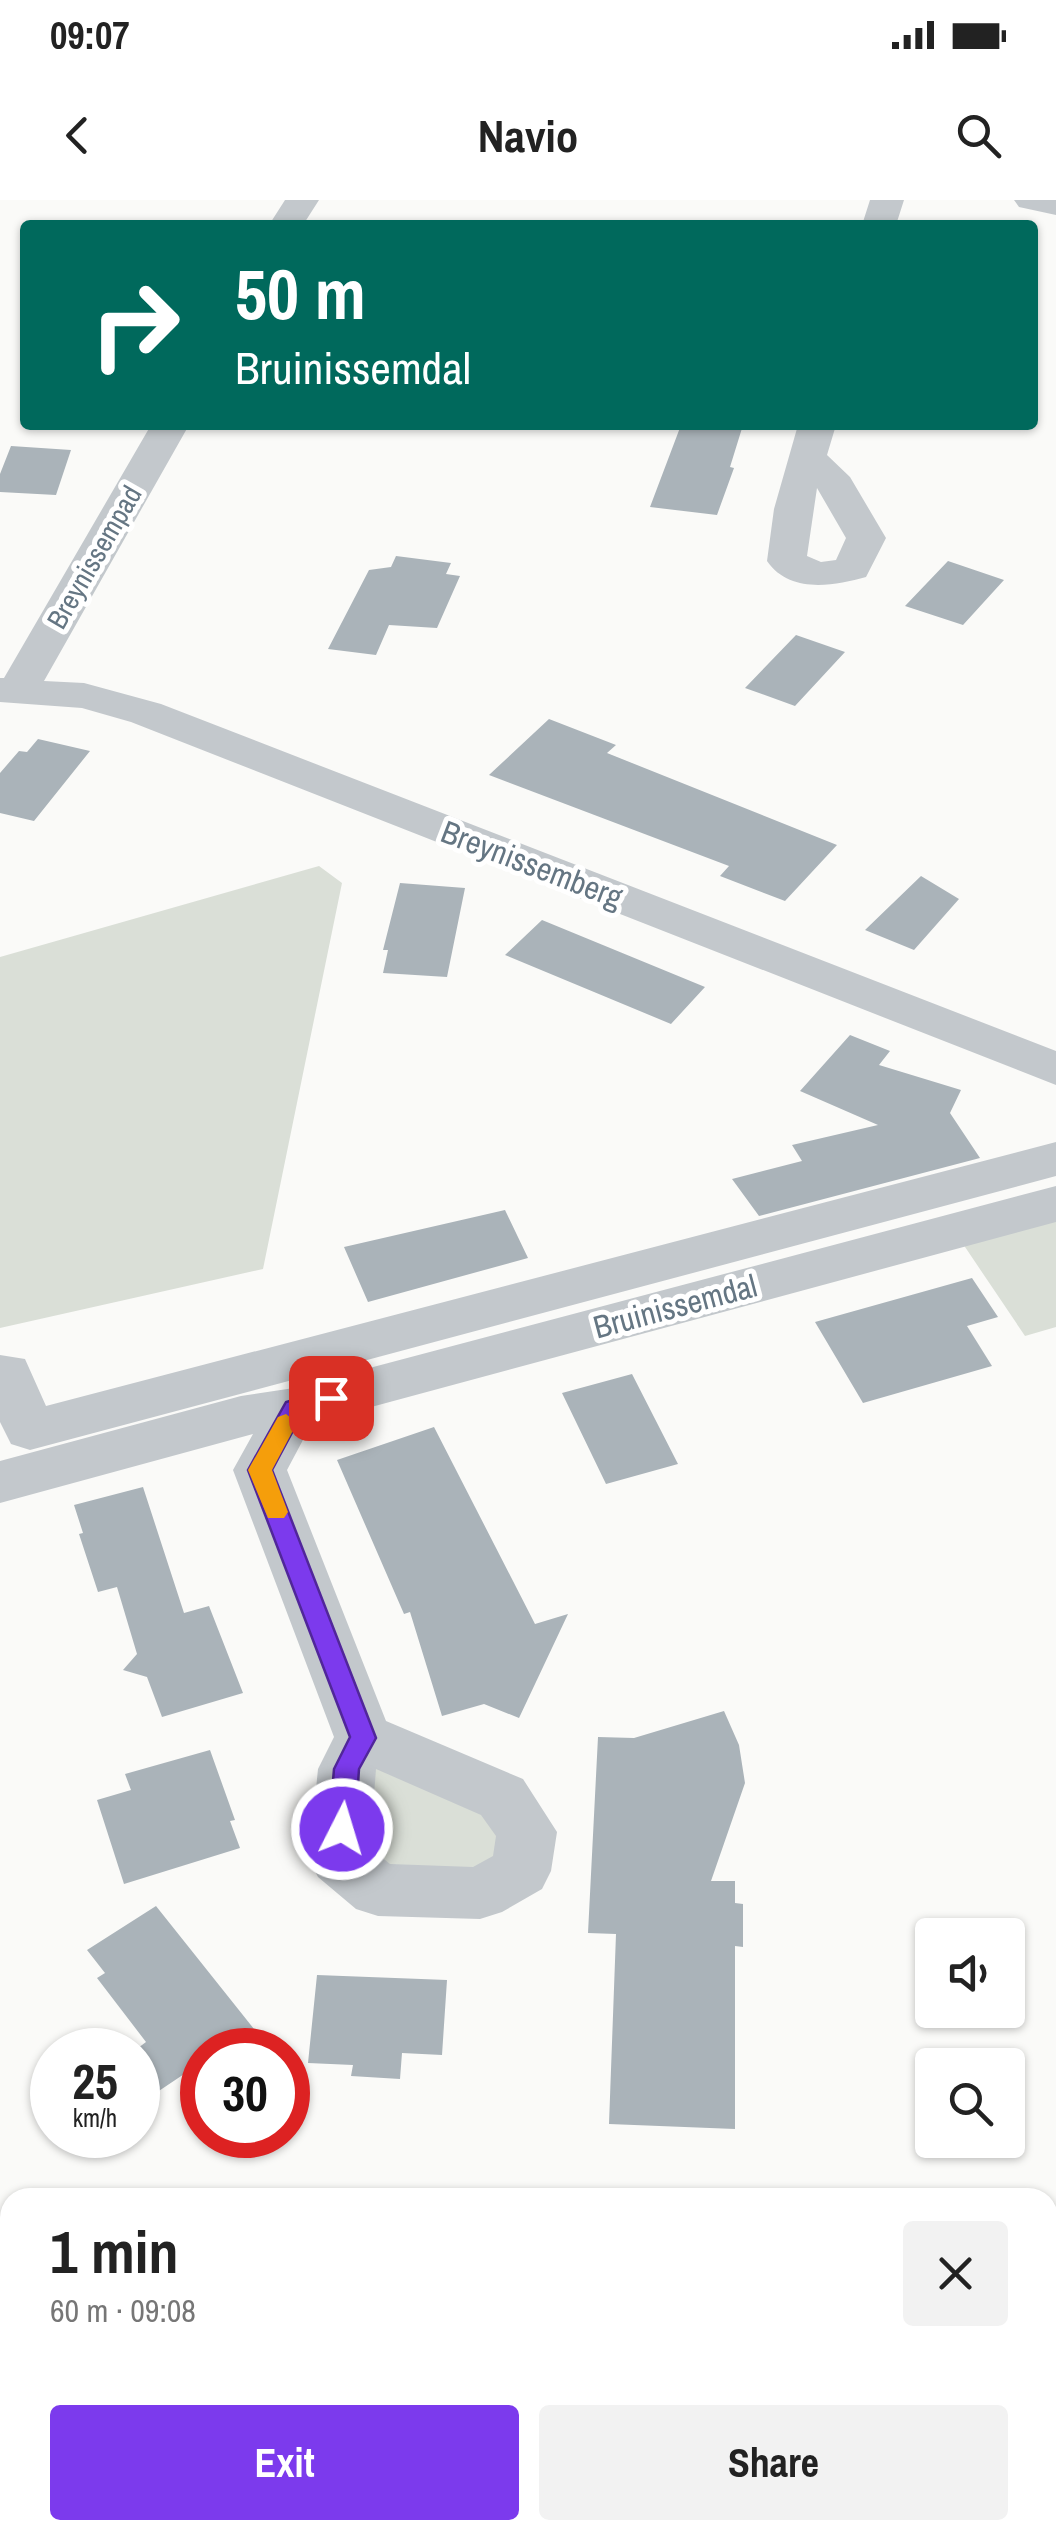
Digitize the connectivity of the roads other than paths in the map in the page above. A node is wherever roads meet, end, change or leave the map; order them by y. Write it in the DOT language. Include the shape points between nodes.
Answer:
graph roads {
  1 [pos="1032,200"];
  2 [pos="1056,205"];
  3 [pos="167,430"];
  4 [pos="9,690"];
  5 [pos="1056,1069"];
  6 [pos="1056,1158"];
  7 [pos="1056,1204"];
  8 [pos="6,1373"];
  9 [pos="294,1408"];
  10 [pos="0,1482"];
  11 [pos="363,1738"];
  1 -- 2 [label="street"];
  3 -- 4 [label="street, Breynissempad"];
  4 -- 5 [label="street, Breynissemberg" via="84,696 146,714"];
  6 -- 8 [label="street" via="30,1430"];
  7 -- 9 [label="street, Bruinissemdal"];
  9 -- 10 [label="street, Bruinissemdal" via="241,1416"];
  9 -- 11 [label="street" via="260,1470"];
}
